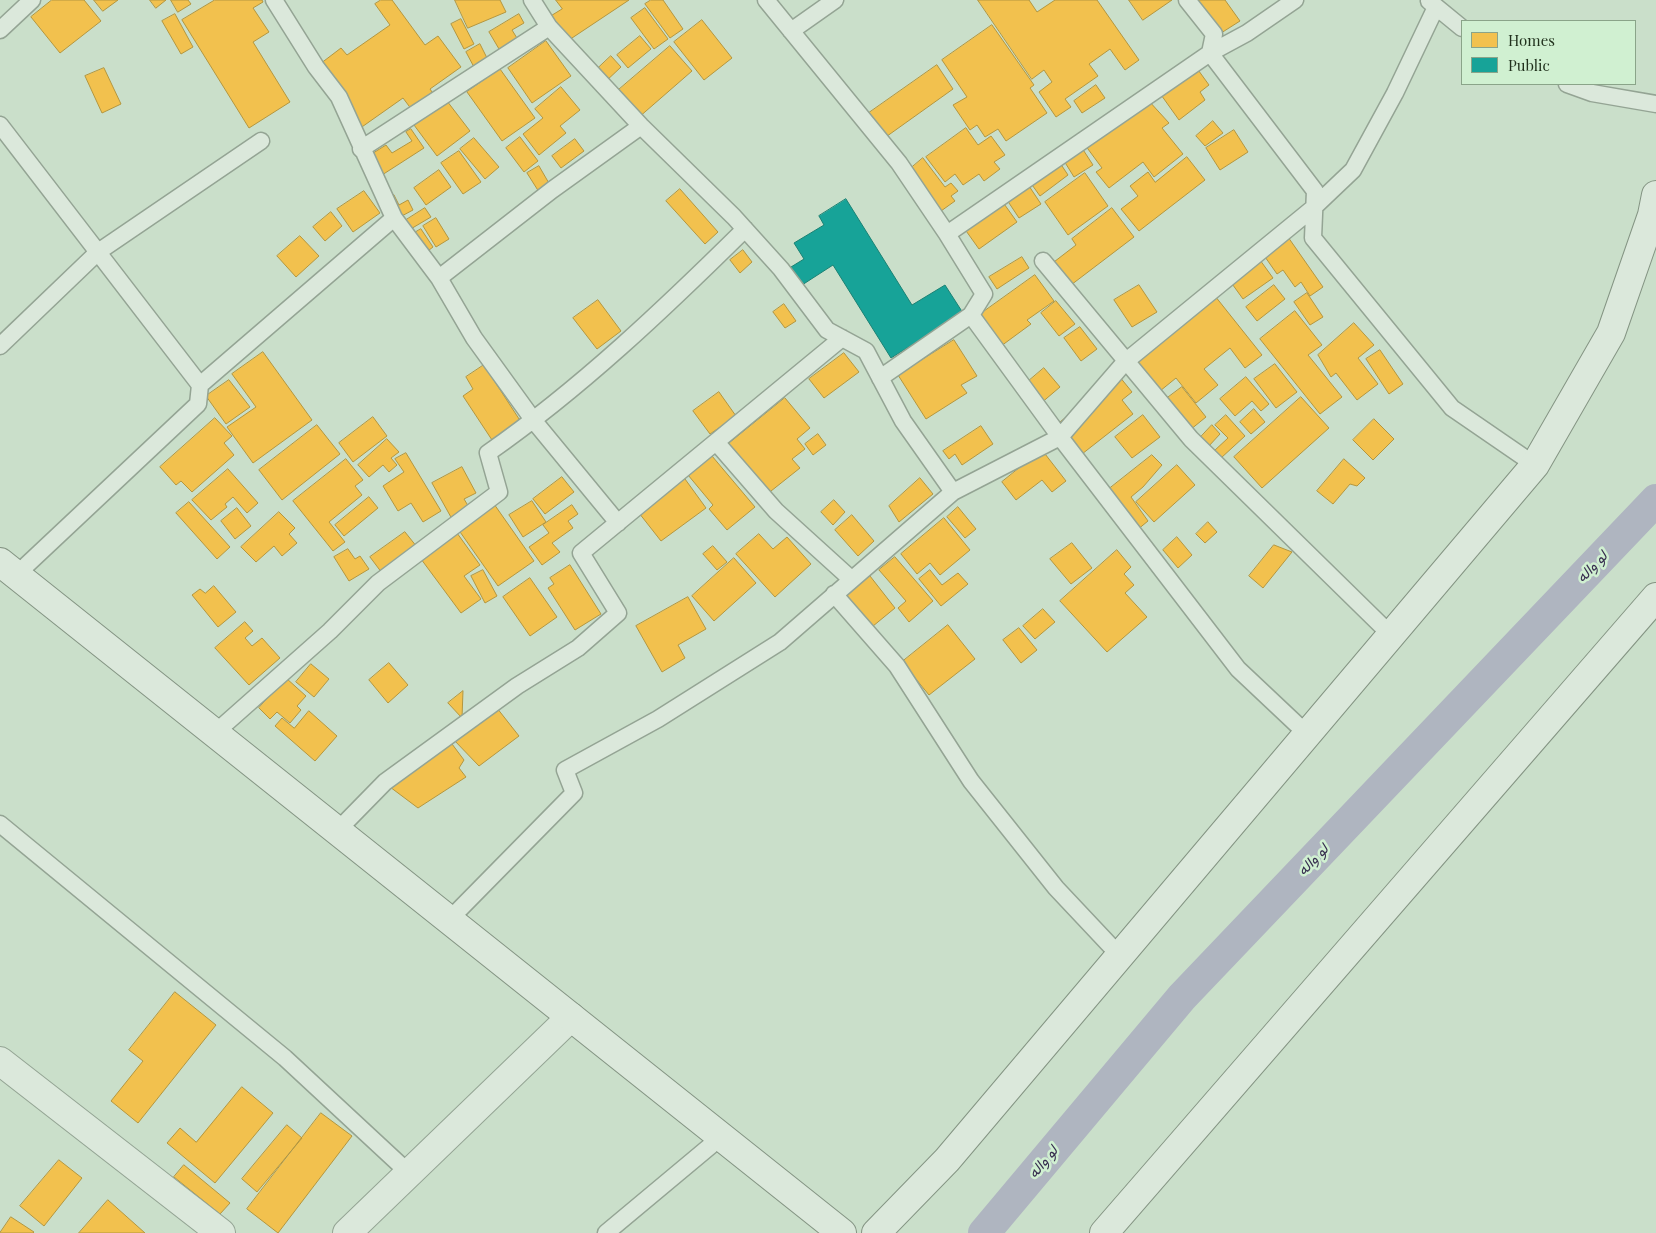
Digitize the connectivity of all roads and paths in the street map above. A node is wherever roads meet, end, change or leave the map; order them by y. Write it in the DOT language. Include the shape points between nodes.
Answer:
graph roads {
  1 [pos="32,0"];
  2 [pos="274,0"];
  3 [pos="532,0"];
  4 [pos="766,0"];
  5 [pos="835,0"];
  6 [pos="1187,0"];
  7 [pos="1295,0"];
  8 [pos="1432,4"];
  9 [pos="549,27"];
  10 [pos="1461,27"];
  11 [pos="0,30"];
  12 [pos="791,31"];
  13 [pos="1210,53"];
  14 [pos="1570,85"];
  15 [pos="1656,104"];
  16 [pos="0,125"];
  17 [pos="641,126"];
  18 [pos="261,141"];
  19 [pos="361,149"];
  20 [pos="1656,195"];
  21 [pos="1312,209"];
  22 [pos="394,218"];
  23 [pos="745,229"];
  24 [pos="947,234"];
  25 [pos="98,252"];
  26 [pos="1042,261"];
  27 [pos="440,278"];
  28 [pos="971,315"];
  29 [pos="842,338"];
  30 [pos="0,346"];
  31 [pos="1125,362"];
  32 [pos="880,378"];
  33 [pos="200,385"];
  34 [pos="534,421"];
  35 [pos="1060,437"];
  36 [pos="716,442"];
  37 [pos="1535,465"];
  38 [pos="953,492"];
  39 [pos="618,523"];
  40 [pos="8,569"];
  41 [pos="851,579"];
  42 [pos="834,594"];
  43 [pos="1656,597"];
  44 [pos="1391,635"];
  45 [pos="216,732"];
  46 [pos="1307,734"];
  47 [pos="0,824"];
  48 [pos="337,831"];
  49 [pos="449,920"];
  50 [pos="1120,956"];
  51 [pos="571,1018"];
  52 [pos="0,1061"];
  53 [pos="721,1137"];
  54 [pos="410,1174"];
  55 [pos="221,1233"];
  56 [pos="347,1233"];
  57 [pos="606,1233"];
  58 [pos="842,1233"];
  59 [pos="876,1233"];
  60 [pos="1104,1233"];
  1 -- 11 [label="lane"];
  2 -- 19 [label="lane" via="338,97"];
  3 -- 9 [label="lane"];
  4 -- 12 [label="lane"];
  5 -- 12 [label="lane"];
  6 -- 13 [label="lane" via="1214,34"];
  7 -- 13 [label="lane"];
  8 -- 10 [label="lane"];
  8 -- 21 [label="lane" via="1395,93 1353,170"];
  9 -- 17 [label="lane"];
  9 -- 19 [label="lane"];
  12 -- 24 [label="lane" via="898,163"];
  13 -- 21 [label="lane" via="1315,190"];
  13 -- 24 [label="lane"];
  14 -- 15 [label="lane" via="1592,93"];
  16 -- 25 [label="lane"];
  17 -- 23 [label="lane"];
  17 -- 27 [label="lane" via="552,190"];
  18 -- 25 [label="lane"];
  19 -- 22 [label="lane"];
  20 -- 37 [label="street" via="1611,333"];
  21 -- 31 [label="lane"];
  21 -- 37 [label="lane" via="1313,238 1452,408"];
  22 -- 27 [label="lane"];
  22 -- 33 [label="lane"];
  23 -- 29 [label="lane" via="781,269 827,330"];
  23 -- 34 [label="lane" via="671,302"];
  24 -- 28 [label="lane" via="984,294"];
  25 -- 30 [label="lane"];
  25 -- 33 [label="lane"];
  26 -- 31 [label="lane"];
  27 -- 34 [label="lane" via="474,338"];
  28 -- 32 [label="lane"];
  28 -- 35 [label="lane"];
  29 -- 32 [label="lane" via="866,351"];
  29 -- 36 [label="lane"];
  31 -- 35 [label="lane"];
  31 -- 44 [label="lane" via="1191,439"];
  32 -- 38 [label="lane" via="904,421"];
  33 -- 40 [label="lane" via="198,404"];
  34 -- 39 [label="lane"];
  34 -- 45 [label="lane" via="488,453 499,492 378,583 330,631"];
  35 -- 38 [label="lane"];
  35 -- 46 [label="lane" via="1238,669"];
  36 -- 39 [label="lane"];
  36 -- 41 [label="lane" via="776,511"];
  37 -- 44 [label="street"];
  38 -- 41 [label="lane"];
  39 -- 48 [label="lane" via="581,553 618,613 578,648 517,686 385,782"];
  40 -- 45 [label="street"];
  41 -- 42 [label="lane"];
  42 -- 49 [label="lane" via="780,642 658,718 565,770 574,793"];
  42 -- 50 [label="lane" via="897,666 971,781 1056,888"];
  43 -- 60 [label="street"];
  44 -- 46 [label="street"];
  45 -- 48 [label="street"];
  46 -- 50 [label="street"];
  47 -- 54 [label="lane" via="285,1058"];
  48 -- 49 [label="street"];
  49 -- 51 [label="street"];
  50 -- 59 [label="street" via="947,1160"];
  51 -- 53 [label="street"];
  51 -- 54 [label="street"];
  52 -- 55 [label="street"];
  53 -- 57 [label="lane"];
  53 -- 58 [label="street"];
  54 -- 56 [label="street"];
}
